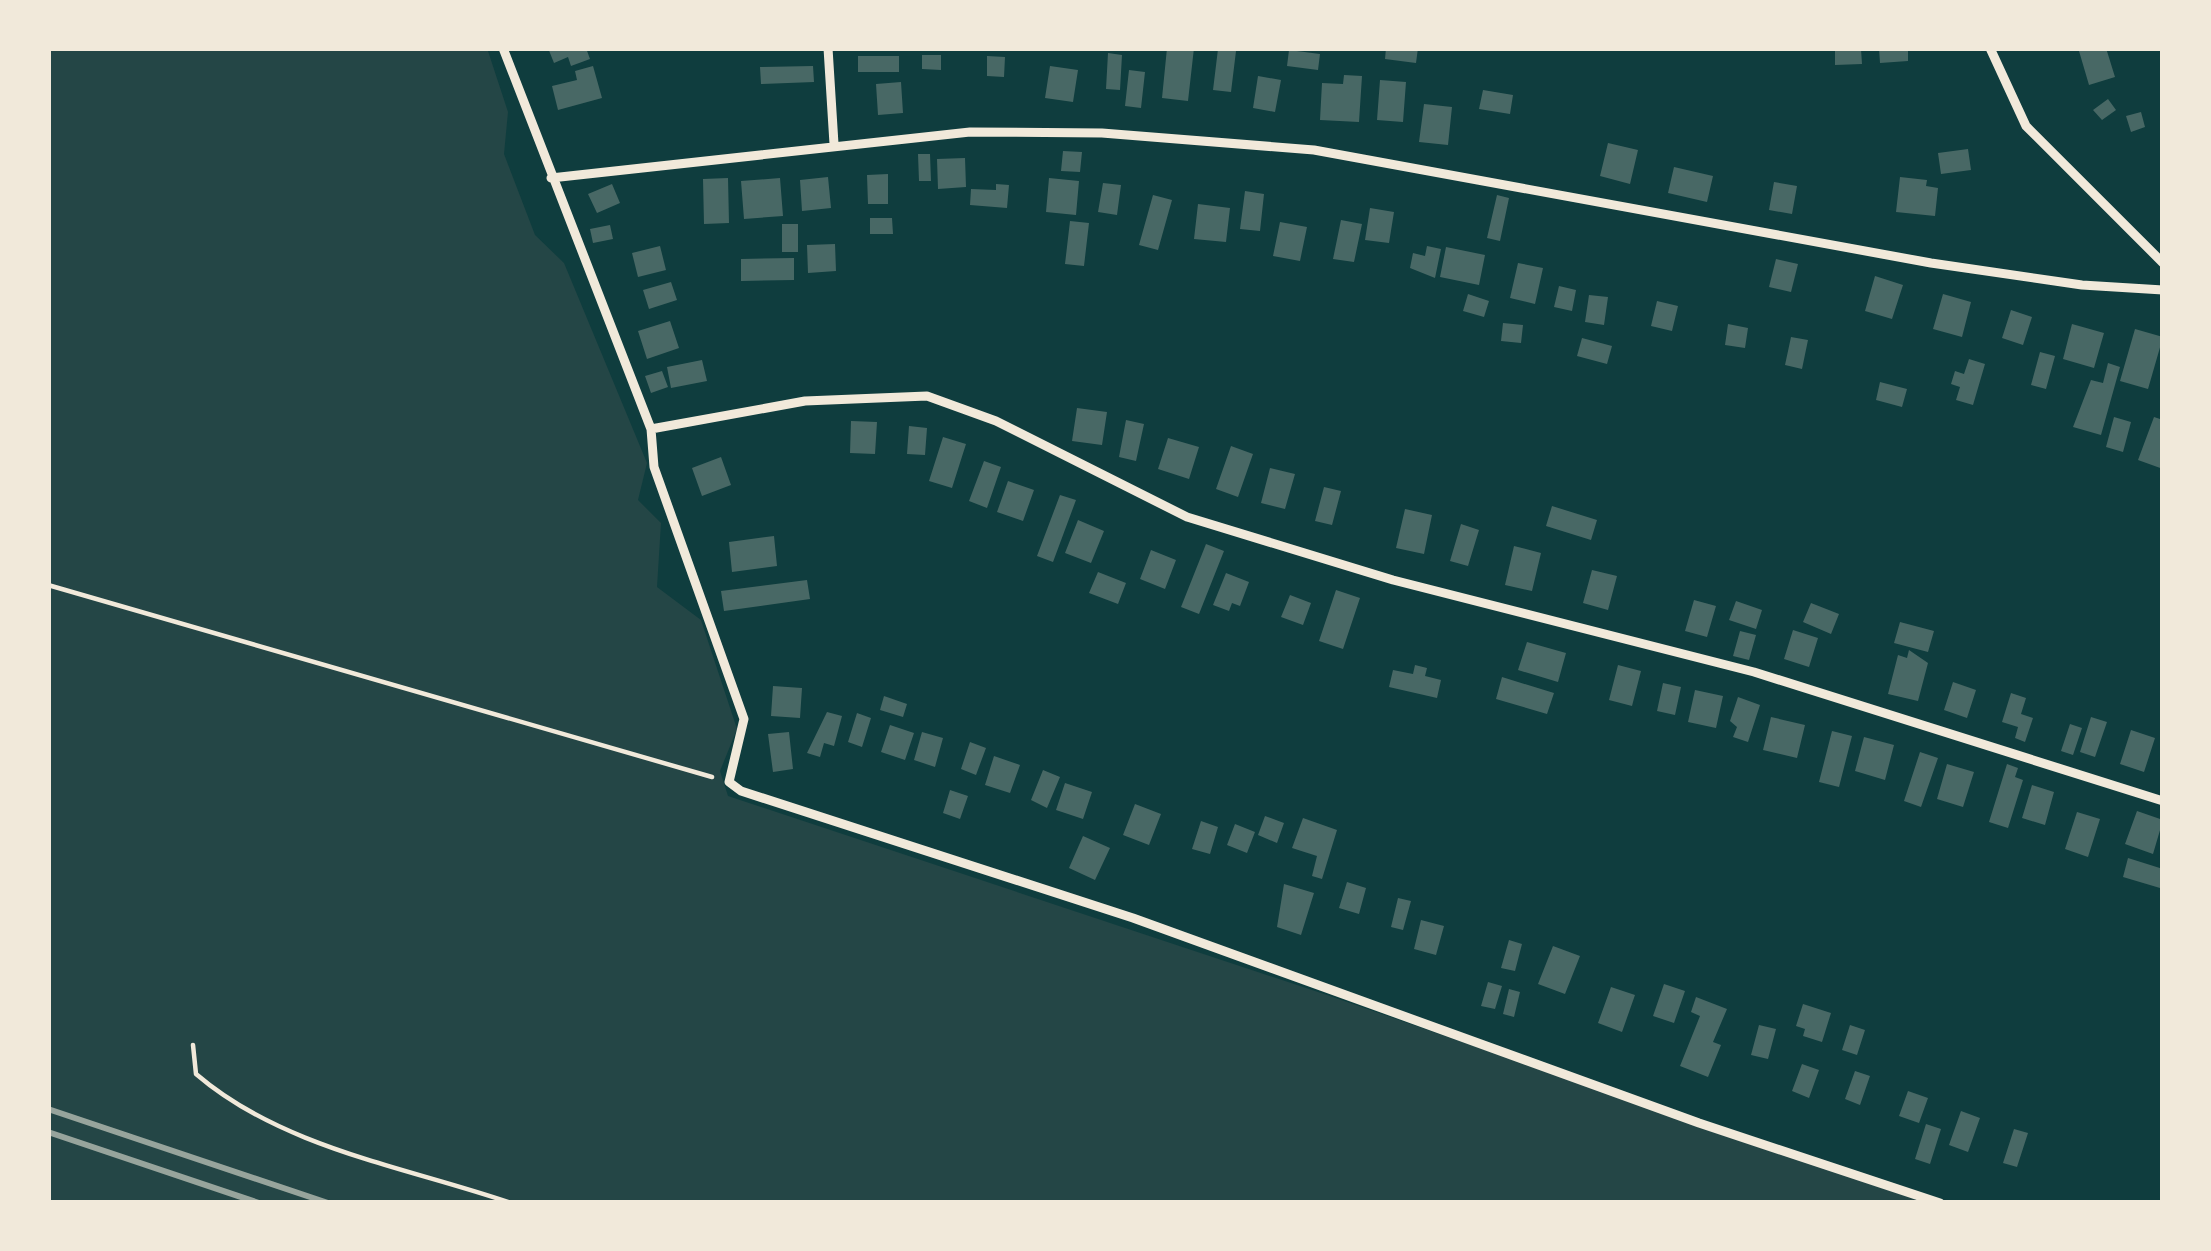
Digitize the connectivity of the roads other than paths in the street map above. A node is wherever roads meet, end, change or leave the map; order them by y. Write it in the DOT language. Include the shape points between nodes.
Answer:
graph roads {
  1 [pos="503,48"];
  2 [pos="828,48"];
  3 [pos="1990,48"];
  4 [pos="834,144"];
  5 [pos="551,178"];
  6 [pos="2163,262"];
  7 [pos="2163,290"];
  8 [pos="651,429"];
  9 [pos="2163,801"];
  10 [pos="1940,1203"];
  1 -- 5 [label="street"];
  2 -- 4 [label="street"];
  3 -- 6 [label="street" via="2026,125"];
  4 -- 5 [label="street"];
  4 -- 7 [label="street" via="970,132 1102,133 1314,150 1931,262"];
  5 -- 8 [label="street"];
  8 -- 9 [label="street" via="805,401 927,396 983,414 1187,517 1393,580 1754,672"];
  8 -- 10 [label="street" via="654,467 744,719 729,782 741,791 1133,918"];
}
